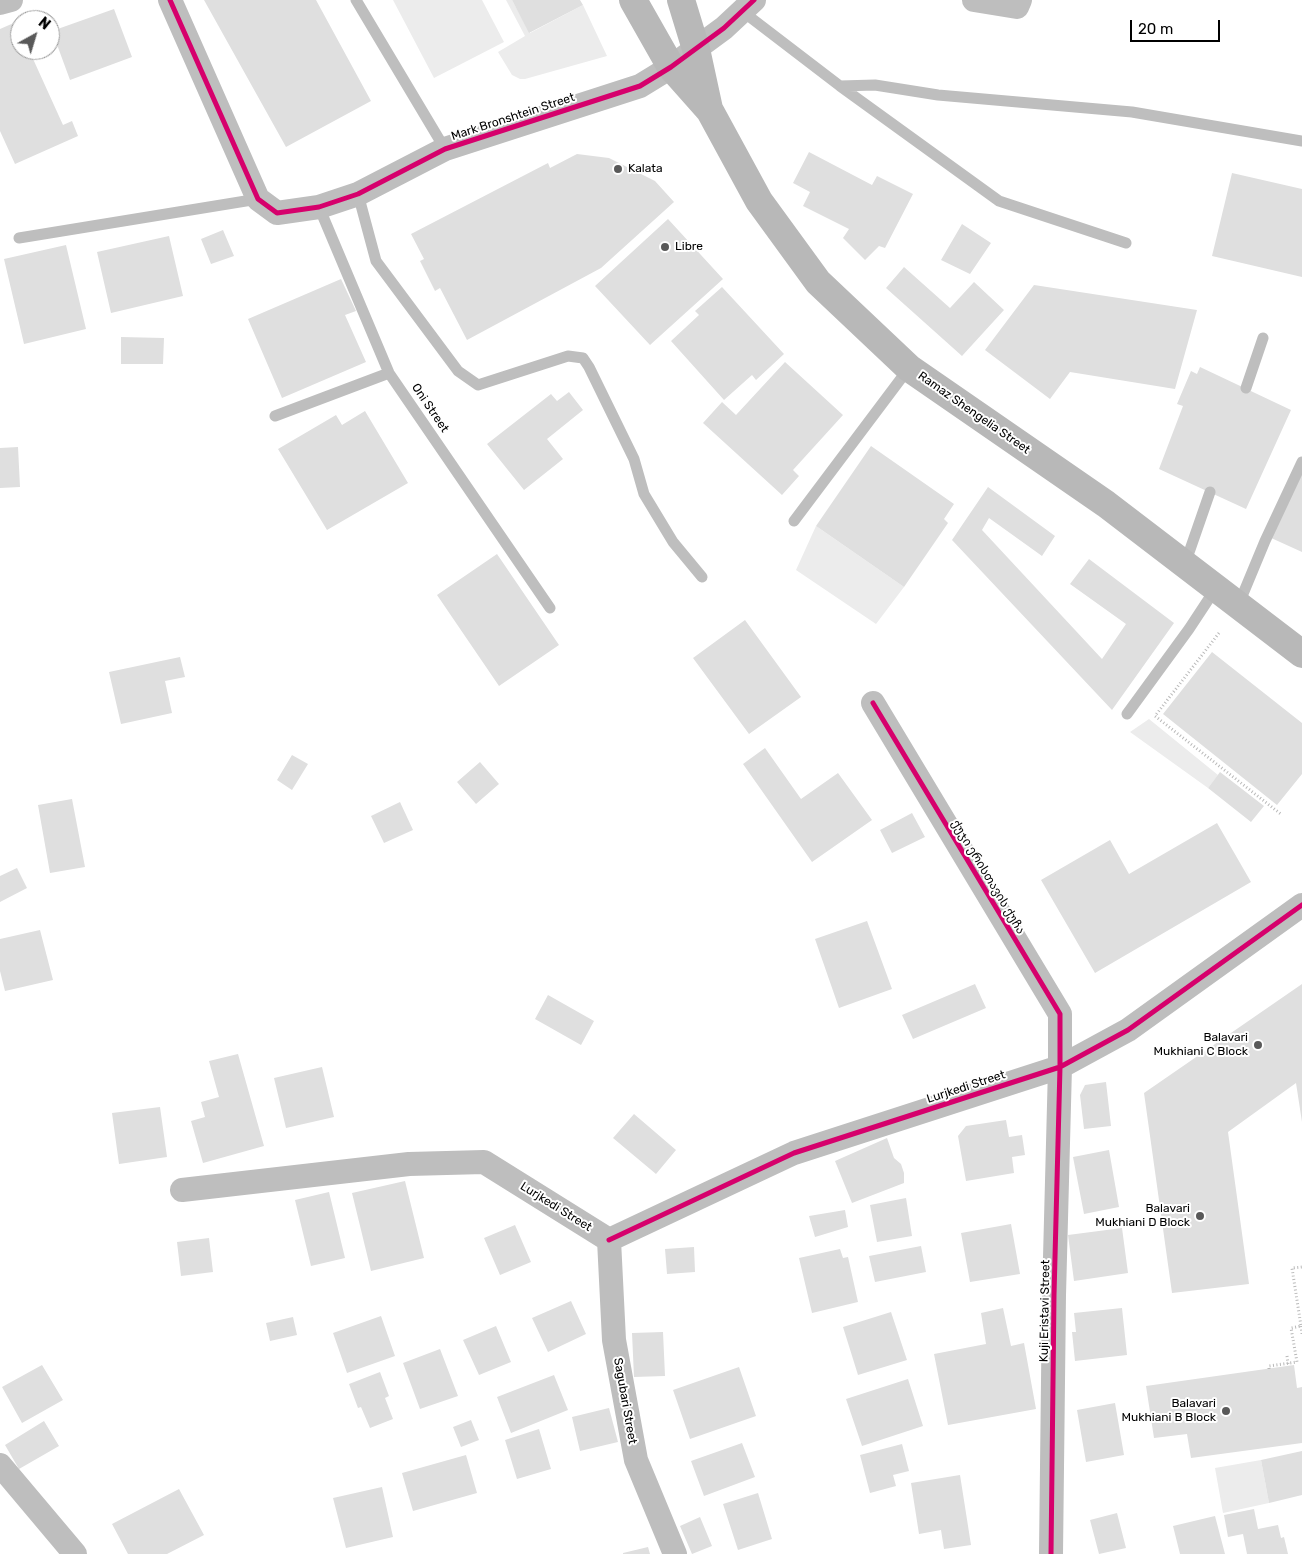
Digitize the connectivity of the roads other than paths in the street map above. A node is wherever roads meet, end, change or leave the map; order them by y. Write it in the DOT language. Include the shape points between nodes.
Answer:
graph roads {
  1 [pos="11,0"];
  2 [pos="170,0"];
  3 [pos="356,0"];
  4 [pos="633,0"];
  5 [pos="682,0"];
  6 [pos="974,0"];
  7 [pos="1020,0"];
  8 [pos="0,2"];
  9 [pos="748,6"];
  10 [pos="696,49"];
  11 [pos="671,67"];
  12 [pos="840,86"];
  13 [pos="710,111"];
  14 [pos="1302,141"];
  15 [pos="445,149"];
  16 [pos="358,194"];
  17 [pos="258,199"];
  18 [pos="319,207"];
  19 [pos="19,238"];
  20 [pos="1126,243"];
  21 [pos="1263,338"];
  22 [pos="909,368"];
  23 [pos="389,373"];
  24 [pos="1246,388"];
  25 [pos="275,416"];
  26 [pos="1302,462"];
  27 [pos="1210,492"];
  28 [pos="794,521"];
  29 [pos="1185,564"];
  30 [pos="702,577"];
  31 [pos="1216,588"];
  32 [pos="1238,606"];
  33 [pos="550,608"];
  34 [pos="1302,654"];
  35 [pos="873,703"];
  36 [pos="1127,714"];
  37 [pos="1302,905"];
  38 [pos="1060,1068"];
  39 [pos="182,1190"];
  40 [pos="609,1240"];
  41 [pos="0,1465"];
  42 [pos="75,1554"];
  43 [pos="676,1554"];
  44 [pos="1051,1554"];
  1 -- 8 [label="street"];
  2 -- 17 [label="street"];
  3 -- 15 [label="lane"];
  4 -- 11 [label="main road, Ramaz Shengelia Street"];
  5 -- 10 [label="main road, Ramaz Shengelia Street"];
  6 -- 7 [label="street" via="1017,7"];
  9 -- 10 [label="street, Mark Bronshtein Street"];
  9 -- 12 [label="lane"];
  10 -- 11 [label="street, Mark Bronshtein Street"];
  10 -- 13 [label="main road, Ramaz Shengelia Street"];
  11 -- 13 [label="main road, Ramaz Shengelia Street"];
  11 -- 15 [label="street, Mark Bronshtein Street" via="640,86"];
  12 -- 14 [label="lane" via="875,85 1132,112"];
  12 -- 20 [label="lane" via="999,201"];
  13 -- 22 [label="main road, Ramaz Shengelia Street" via="759,201 818,282"];
  15 -- 16 [label="street, Mark Bronshtein Street"];
  16 -- 18 [label="street, Mark Bronshtein Street"];
  16 -- 30 [label="lane" via="376,261 458,371 478,385 568,356 583,358 634,459 644,494 673,542"];
  17 -- 18 [label="street, Mark Bronshtein Street" via="277,213"];
  17 -- 19 [label="lane"];
  18 -- 23 [label="lane, Oni Street"];
  21 -- 24 [label="lane"];
  22 -- 28 [label="lane"];
  22 -- 29 [label="main road, Ramaz Shengelia Street" via="1106,504"];
  23 -- 25 [label="lane"];
  23 -- 33 [label="lane, Oni Street"];
  26 -- 32 [label="lane"];
  27 -- 29 [label="lane"];
  29 -- 31 [label="main road, Ramaz Shengelia Street"];
  31 -- 32 [label="main road, Ramaz Shengelia Street"];
  31 -- 36 [label="lane"];
  32 -- 34 [label="main road, Ramaz Shengelia Street"];
  35 -- 38 [label="street, ქუჯი ერისთავის ქუჩა" via="1060,1014"];
  37 -- 38 [label="street, Lurjkedi Street" via="1128,1030"];
  38 -- 40 [label="street, Lurjkedi Street" via="794,1153"];
  38 -- 44 [label="street, Kuji Eristavi Street"];
  39 -- 40 [label="street, Lurjkedi Street" via="408,1164 484,1162"];
  40 -- 43 [label="street, Sagubari Street" via="614,1340 636,1460"];
  41 -- 42 [label="street"];
}
